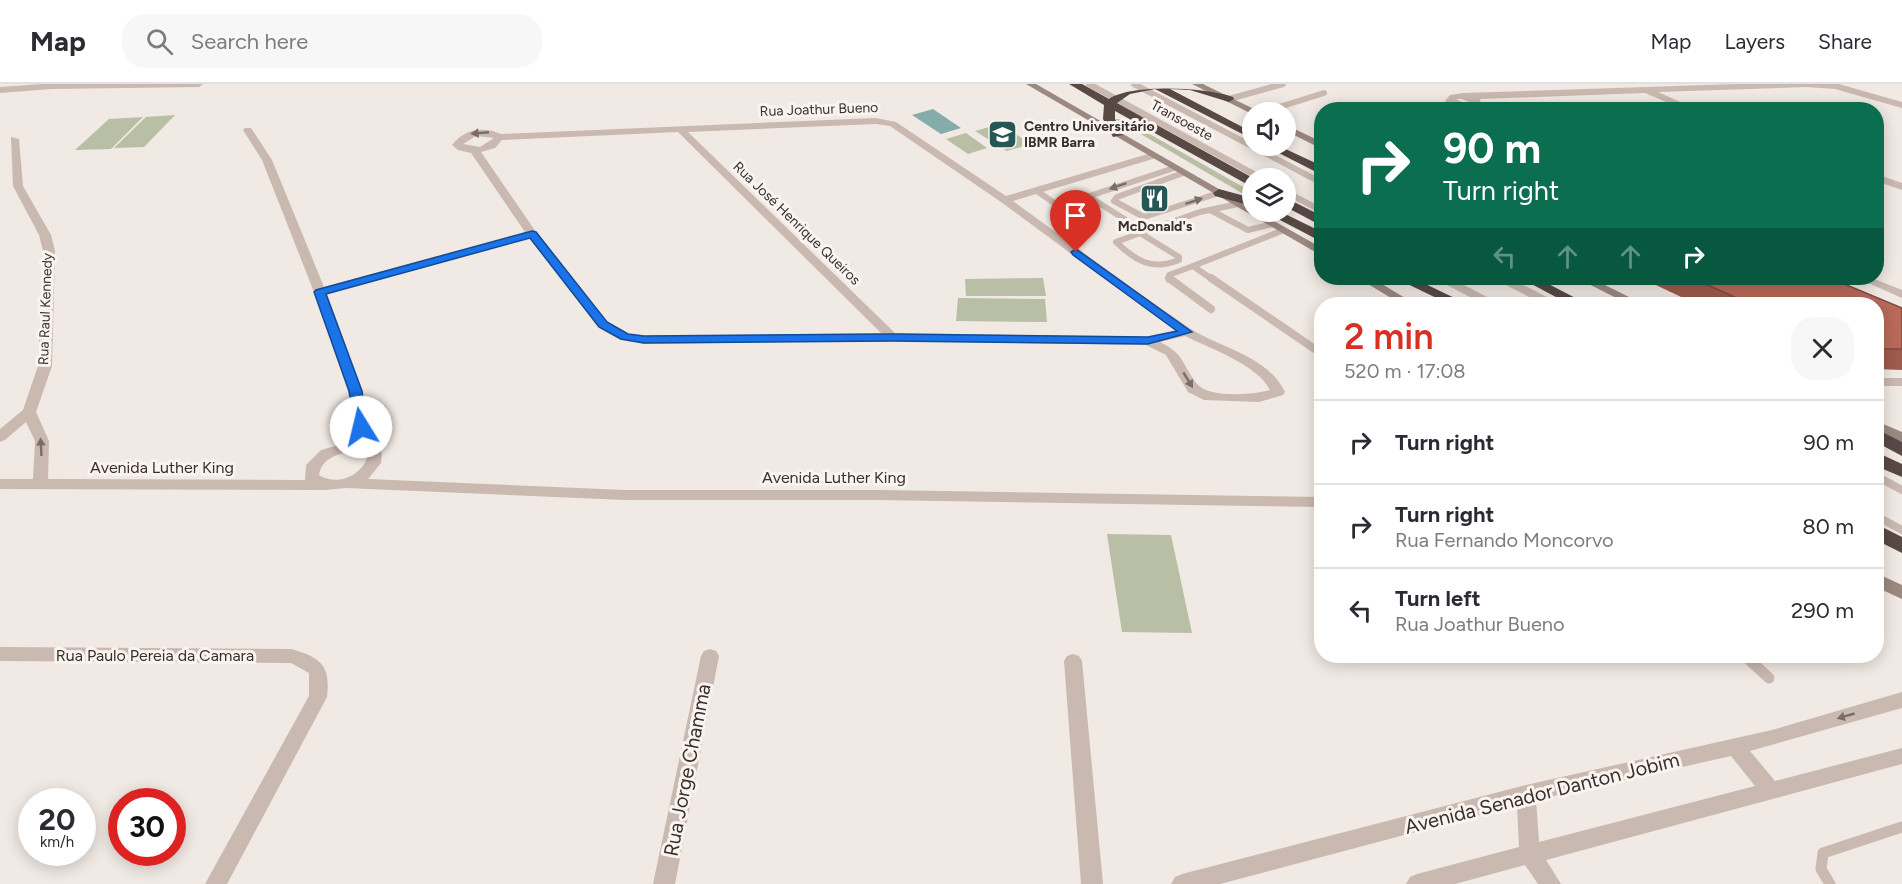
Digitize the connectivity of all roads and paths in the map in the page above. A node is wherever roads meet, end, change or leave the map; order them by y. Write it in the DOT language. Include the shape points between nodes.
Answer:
graph roads {
  1 [pos="199,84"];
  2 [pos="1030,84"];
  3 [pos="1074,84"];
  4 [pos="1089,84"];
  5 [pos="1154,84"];
  6 [pos="1196,84"];
  7 [pos="1283,84"];
  8 [pos="1136,85"];
  9 [pos="1744,86"];
  10 [pos="1837,88"];
  11 [pos="0,90"];
  12 [pos="1644,90"];
  13 [pos="1754,92"];
  14 [pos="1324,93"];
  15 [pos="1657,96"];
  16 [pos="1468,97"];
  17 [pos="1229,99"];
  18 [pos="1111,101"];
  19 [pos="1295,102"];
  20 [pos="1454,102"];
  21 [pos="1477,102"];
  22 [pos="1494,102"];
  23 [pos="1673,102"];
  24 [pos="1878,102"];
  25 [pos="1884,104"];
  26 [pos="1902,105"];
  27 [pos="1242,106"];
  28 [pos="1902,110"];
  29 [pos="248,130"];
  30 [pos="681,130"];
  31 [pos="1242,131"];
  32 [pos="1296,133"];
  33 [pos="1117,135"];
  34 [pos="499,137"];
  35 [pos="14,139"];
  36 [pos="1314,142"];
  37 [pos="474,150"];
  38 [pos="1152,156"];
  39 [pos="1291,156"];
  40 [pos="1314,167"];
  41 [pos="1242,168"];
  42 [pos="1179,171"];
  43 [pos="1242,177"];
  44 [pos="1314,179"];
  45 [pos="1884,180"];
  46 [pos="1902,187"];
  47 [pos="1037,191"];
  48 [pos="1219,193"];
  49 [pos="1088,196"];
  50 [pos="1296,197"];
  51 [pos="1242,199"];
  52 [pos="1005,200"];
  53 [pos="1238,204"];
  54 [pos="1059,206"];
  55 [pos="1242,206"];
  56 [pos="1314,207"];
  57 [pos="1296,208"];
  58 [pos="1212,211"];
  59 [pos="1314,218"];
  60 [pos="1129,222"];
  61 [pos="1276,222"];
  62 [pos="1094,230"];
  63 [pos="1140,233"];
  64 [pos="532,234"];
  65 [pos="1314,235"];
  66 [pos="1314,248"];
  67 [pos="1193,266"];
  68 [pos="1884,277"];
  69 [pos="1902,284"];
  70 [pos="1376,285"];
  71 [pos="1418,285"];
  72 [pos="1435,285"];
  73 [pos="1455,285"];
  74 [pos="1515,285"];
  75 [pos="1541,285"];
  76 [pos="1598,285"];
  77 [pos="1880,285"];
  78 [pos="320,292"];
  79 [pos="1902,294"];
  80 [pos="1397,297"];
  81 [pos="1444,297"];
  82 [pos="1458,297"];
  83 [pos="1479,297"];
  84 [pos="1538,297"];
  85 [pos="1566,297"];
  86 [pos="1622,297"];
  87 [pos="1211,309"];
  88 [pos="1186,332"];
  89 [pos="892,337"];
  90 [pos="1148,341"];
  91 [pos="1314,349"];
  92 [pos="1884,382"];
  93 [pos="1902,382"];
  94 [pos="29,412"];
  95 [pos="1884,429"];
  96 [pos="0,438"];
  97 [pos="1902,438"];
  98 [pos="1884,439"];
  99 [pos="364,446"];
  100 [pos="1902,450"];
  101 [pos="1884,462"];
  102 [pos="1902,471"];
  103 [pos="1884,480"];
  104 [pos="346,483"];
  105 [pos="0,484"];
  106 [pos="324,484"];
  107 [pos="40,485"];
  108 [pos="1902,490"];
  109 [pos="1314,502"];
  110 [pos="1884,520"];
  111 [pos="1902,530"];
  112 [pos="1884,536"];
  113 [pos="1902,546"];
  114 [pos="1884,584"];
  115 [pos="1902,594"];
  116 [pos="0,654"];
  117 [pos="710,656"];
  118 [pos="1073,661"];
  119 [pos="1753,663"];
  120 [pos="1769,678"];
  121 [pos="1902,700"];
  122 [pos="1735,747"];
  123 [pos="1902,756"];
  124 [pos="1771,790"];
  125 [pos="1526,794"];
  126 [pos="1902,827"];
  127 [pos="1530,854"];
  128 [pos="216,884"];
  129 [pos="664,884"];
  130 [pos="1092,884"];
  131 [pos="1182,884"];
  132 [pos="1417,884"];
  133 [pos="1550,884"];
  134 [pos="1830,884"];
  1 -- 11 [label="street"];
  2 -- 33 [label="main road"];
  3 -- 18 [label="highway"];
  4 -- 18 [label="lane, Transoeste"];
  5 -- 8 [label="highway"];
  5 -- 17 [label="highway" via="1197,88"];
  5 -- 31 [label="highway"];
  6 -- 17 [label="main road"];
  7 -- 17 [label="lane"];
  8 -- 18 [label="highway"];
  8 -- 44 [label="lane, Transoeste"];
  9 -- 10 [label="street"];
  9 -- 12 [label="street"];
  9 -- 13 [label="street"];
  10 -- 13 [label="street"];
  10 -- 24 [label="street"];
  10 -- 26 [label="street"];
  12 -- 15 [label="street"];
  12 -- 16 [label="street"];
  13 -- 15 [label="street"];
  14 -- 19 [label="lane"];
  15 -- 22 [label="street"];
  15 -- 23 [label="street"];
  16 -- 20 [label="street" via="1457,96 1450,101"];
  16 -- 21 [label="street"];
  17 -- 27 [label="main road"];
  18 -- 33 [label="highway" via="1108,122"];
  18 -- 41 [label="lane, Transoeste"];
  18 -- 43 [label="highway"];
  25 -- 28 [label="street"];
  29 -- 78 [label="street" via="267,160"];
  30 -- 34 [label="street, Rua Joathur Bueno"];
  30 -- 52 [label="street, Rua Joathur Bueno" via="884,121"];
  30 -- 89 [label="street, Rua José Henrique Queiros"];
  32 -- 36 [label="main road"];
  33 -- 38 [label="main road"];
  34 -- 37 [label="street" via="493,145"];
  34 -- 37 [label="street, Rua Joathur Bueno, one-way" via="482,132 460,139 459,147"];
  35 -- 94 [label="street, Rua Raul Kennedy" via="18,186 45,235 49,251 45,366"];
  37 -- 64 [label="street"];
  38 -- 42 [label="main road"];
  38 -- 47 [label="street"];
  39 -- 40 [label="highway"];
  42 -- 48 [label="main road"];
  42 -- 48 [label="lane, one-way" via="1114,201 1144,217"];
  42 -- 49 [label="lane, one-way"];
  45 -- 46 [label="street"];
  47 -- 52 [label="street"];
  47 -- 54 [label="lane"];
  48 -- 51 [label="highway"];
  48 -- 53 [label="main road"];
  49 -- 54 [label="lane"];
  49 -- 60 [label="lane"];
  50 -- 56 [label="lane"];
  52 -- 88 [label="street, Rua Joathur Bueno"];
  53 -- 55 [label="main road"];
  53 -- 58 [label="lane"];
  54 -- 62 [label="lane"];
  57 -- 59 [label="highway"];
  58 -- 61 [label="lane" via="1248,230"];
  58 -- 63 [label="lane"];
  61 -- 65 [label="highway"];
  61 -- 66 [label="main road"];
  61 -- 67 [label="lane"];
  63 -- 63 [label="lane" via="1116,242 1151,267 1179,260"];
  64 -- 78 [label="street"];
  64 -- 89 [label="street" via="603,325 625,337"];
  67 -- 87 [label="lane" via="1169,275 1169,280"];
  67 -- 91 [label="lane"];
  68 -- 69 [label="street"];
  70 -- 80 [label="main road"];
  71 -- 81 [label="highway"];
  72 -- 82 [label="highway"];
  73 -- 83 [label="lane"];
  74 -- 84 [label="lane"];
  75 -- 85 [label="highway"];
  76 -- 86 [label="main road"];
  77 -- 79 [label="street"];
  78 -- 99 [label="street" via="355,391"];
  88 -- 90 [label="street"];
  90 -- 88 [label="street, Rua Joathur Bueno, one-way" via="1171,352 1193,388 1209,397 1259,398 1278,392 1277,385 1242,358"];
  89 -- 90 [label="street"];
  92 -- 93 [label="lane"];
  94 -- 96 [label="street, Rua Raul Kennedy"];
  107 -- 94 [label="street, one-way" via="42,441"];
  95 -- 97 [label="main road"];
  98 -- 100 [label="highway"];
  99 -- 104 [label="street" via="375,453 372,466"];
  99 -- 106 [label="street" via="335,449 318,459 310,472"];
  101 -- 102 [label="highway"];
  103 -- 108 [label="lane"];
  104 -- 106 [label="street, Avenida Luther King"];
  104 -- 109 [label="street, Avenida Luther King" via="625,495"];
  105 -- 107 [label="street, Avenida Luther King"];
  106 -- 107 [label="street, Avenida Luther King"];
  110 -- 111 [label="lane"];
  112 -- 113 [label="highway"];
  114 -- 115 [label="main road"];
  116 -- 128 [label="street, Rua Paulo Pereia da Camara" via="291,656 309,660 318,671 318,697"];
  117 -- 129 [label="street, Rua Jorge Chamma"];
  118 -- 130 [label="street"];
  119 -- 120 [label="lane"];
  121 -- 122 [label="street, Avenida Senador Danton Jobim, one-way"];
  122 -- 124 [label="street"];
  122 -- 125 [label="street, Avenida Senador Danton Jobim"];
  123 -- 124 [label="street"];
  124 -- 127 [label="street"];
  125 -- 127 [label="street"];
  125 -- 131 [label="street, Avenida Senador Danton Jobim"];
  126 -- 134 [label="lane" via="1824,853 1819,860 1821,871"];
  127 -- 132 [label="street"];
  127 -- 133 [label="street"];
}
